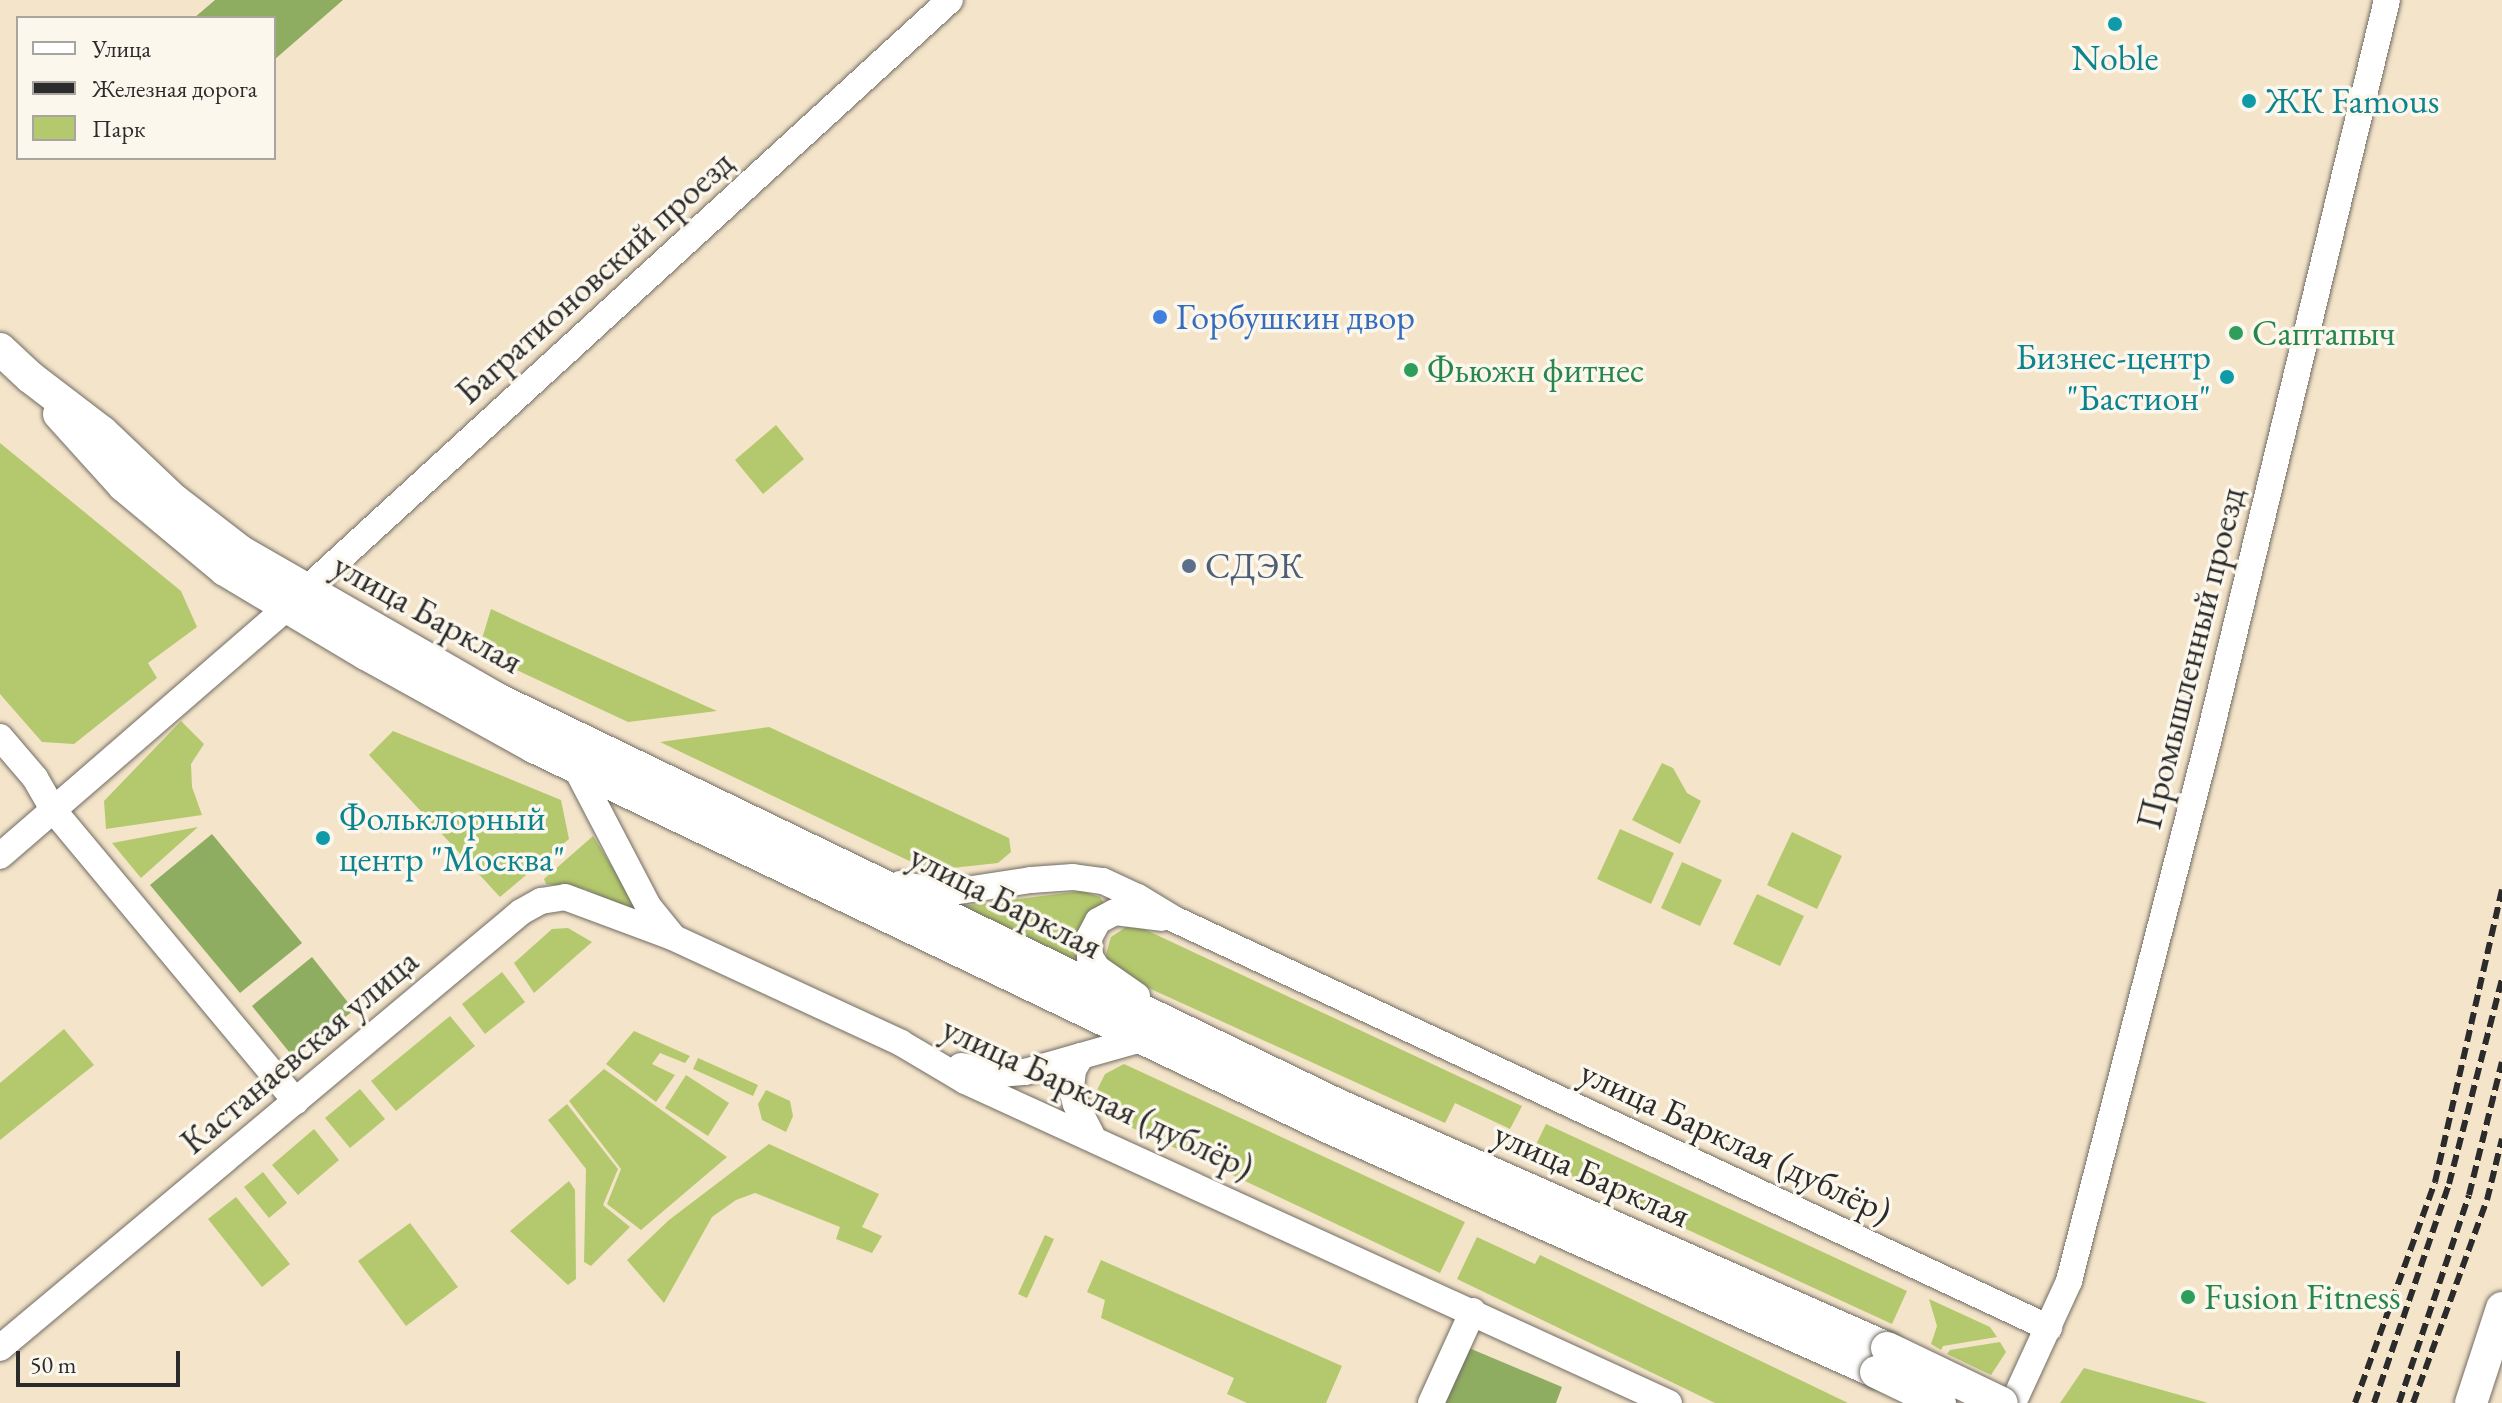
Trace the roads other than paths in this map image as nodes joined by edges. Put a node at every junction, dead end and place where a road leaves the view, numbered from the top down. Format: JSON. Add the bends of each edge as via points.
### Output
{"nodes":[{"id":1,"x":950,"y":0,"type":"edge"},
{"id":2,"x":2387,"y":0,"type":"edge"},
{"id":3,"x":0,"y":349,"type":"edge"},
{"id":4,"x":295,"y":599,"type":"junction"},
{"id":5,"x":0,"y":737,"type":"edge"},
{"id":6,"x":577,"y":770,"type":"junction"},
{"id":7,"x":54,"y":811,"type":"junction"},
{"id":8,"x":0,"y":856,"type":"edge"},
{"id":9,"x":855,"y":870,"type":"junction"},
{"id":10,"x":1174,"y":919,"type":"junction"},
{"id":11,"x":672,"y":937,"type":"junction"},
{"id":12,"x":1179,"y":1030,"type":"junction"},
{"id":13,"x":1141,"y":1039,"type":"junction"},
{"id":14,"x":901,"y":1043,"type":"junction"},
{"id":15,"x":1081,"y":1056,"type":"junction"},
{"id":16,"x":296,"y":1101,"type":"junction"},
{"id":17,"x":1092,"y":1136,"type":"junction"},
{"id":18,"x":2502,"y":1308,"type":"edge"},
{"id":19,"x":1473,"y":1311,"type":"junction"},
{"id":20,"x":2049,"y":1328,"type":"junction"},
{"id":21,"x":0,"y":1348,"type":"edge"},
{"id":22,"x":1882,"y":1360,"type":"junction"},
{"id":23,"x":1431,"y":1403,"type":"edge"},
{"id":24,"x":1669,"y":1403,"type":"edge"},
{"id":25,"x":1940,"y":1403,"type":"edge"},
{"id":26,"x":2002,"y":1403,"type":"edge"},
{"id":27,"x":2013,"y":1403,"type":"edge"},
{"id":28,"x":2471,"y":1403,"type":"edge"}],
"edges":[{"from":1,"to":4,"type":"street","name":"Багратионовский проезд"},
{"from":2,"to":20,"type":"street","name":"Промышленный проезд","via":[[2166,909],[2069,1281]]},
{"from":3,"to":4,"type":"main road","name":"улица Барклая","via":[[30,377],[86,448],[158,517],[225,570]]},
{"from":4,"to":6,"type":"main road","name":"улица Барклая"},
{"from":4,"to":7,"type":"street","name":"Багратионовский проезд"},
{"from":4,"to":9,"type":"main road","name":"улица Барклая"},
{"from":5,"to":7,"type":"street","via":[[35,778]]},
{"from":6,"to":11,"type":"street","name":"улица Барклая (дублёр)","via":[[648,906]]},
{"from":6,"to":13,"type":"main road","name":"улица Барклая"},
{"from":7,"to":8,"type":"street","name":"Багратионовский проезд"},
{"from":7,"to":16,"type":"street"},
{"from":9,"to":10,"type":"street","name":"улица Барклая (дублёр)","via":[[946,893],[1031,880],[1103,881]]},
{"from":9,"to":12,"type":"main road","name":"улица Барклая"},
{"from":10,"to":12,"type":"street","name":"улица Барклая (дублёр)","via":[[1109,914],[1094,926],[1088,951],[1097,968]]},
{"from":10,"to":20,"type":"street","name":"улица Барклая (дублёр)"},
{"from":11,"to":14,"type":"street","name":"улица Барклая (дублёр)"},
{"from":11,"to":16,"type":"street","name":"Кастанаевская улица","via":[[565,897],[541,901],[521,912]]},
{"from":12,"to":22,"type":"main road","name":"улица Барклая"},
{"from":13,"to":15,"type":"street"},
{"from":13,"to":22,"type":"main road","name":"улица Барклая","via":[[1376,1149]]},
{"from":14,"to":15,"type":"street","via":[[1000,1074]]},
{"from":14,"to":17,"type":"street","name":"улица Барклая (дублёр)","via":[[965,1081]]},
{"from":15,"to":17,"type":"street","via":[[1071,1087]]},
{"from":16,"to":21,"type":"street","name":"Кастанаевская улица"},
{"from":17,"to":19,"type":"street","name":"улица Барклая (дублёр)"},
{"from":18,"to":28,"type":"main road"},
{"from":19,"to":23,"type":"street"},
{"from":19,"to":24,"type":"street","name":"улица Барклая (дублёр)"},
{"from":20,"to":27,"type":"street","name":"Промышленный проезд"},
{"from":22,"to":25,"type":"main road","name":"улица Барклая","bridge":true},
{"from":22,"to":26,"type":"main road","name":"улица Барклая","bridge":true}]}
